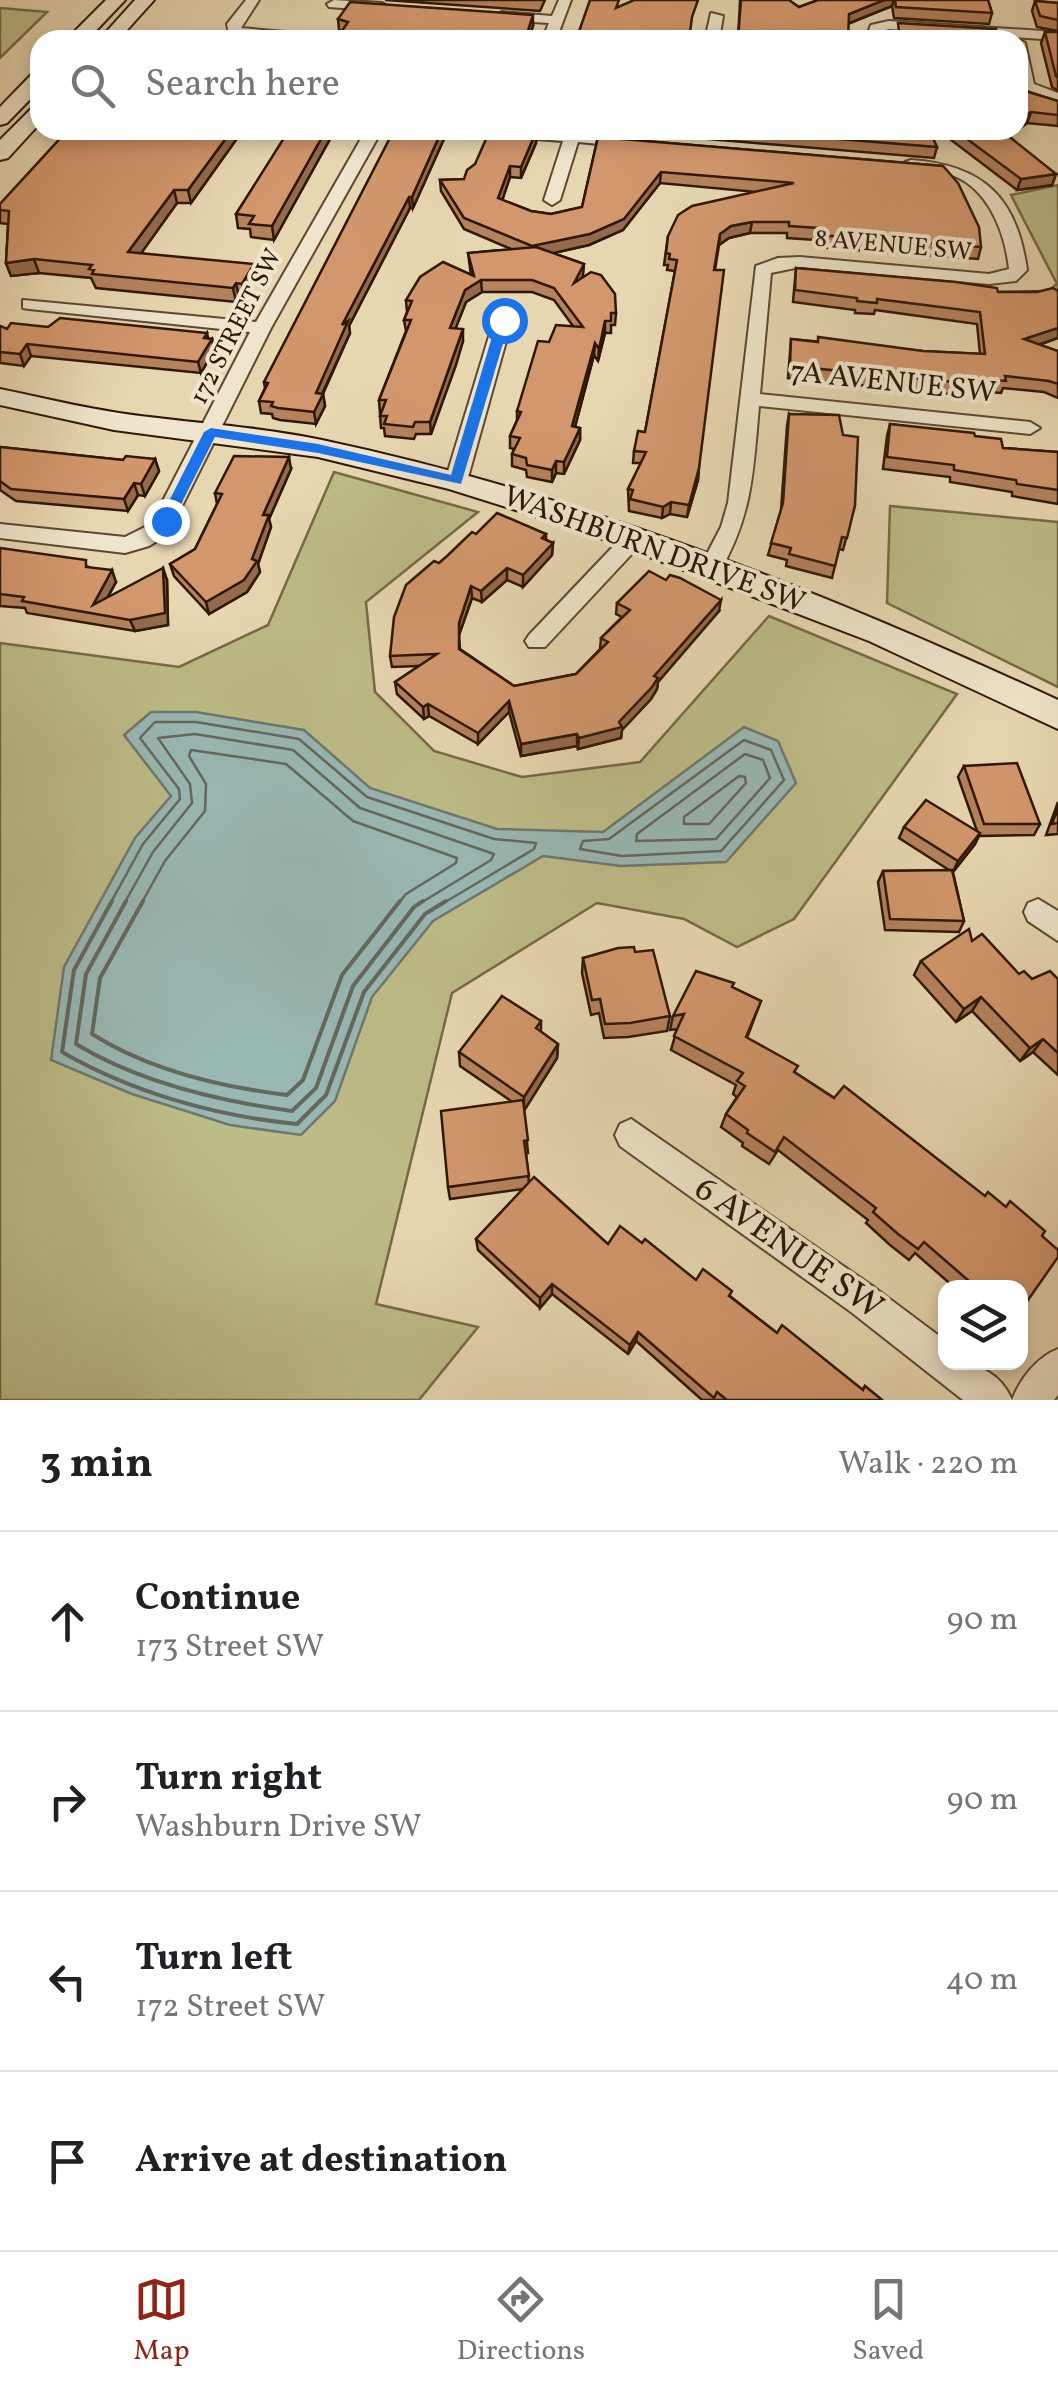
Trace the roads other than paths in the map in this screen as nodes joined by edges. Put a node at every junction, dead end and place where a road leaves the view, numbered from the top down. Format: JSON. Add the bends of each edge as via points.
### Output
{"nodes":[{"id":1,"x":116,"y":0,"type":"edge"},
{"id":2,"x":145,"y":0,"type":"edge"},
{"id":3,"x":253,"y":0,"type":"edge"},
{"id":4,"x":565,"y":0,"type":"edge"},
{"id":5,"x":390,"y":8,"type":"edge"},
{"id":6,"x":482,"y":14,"type":"edge"},
{"id":7,"x":716,"y":16,"type":"dead end"},
{"id":8,"x":557,"y":20,"type":"junction"},
{"id":9,"x":327,"y":21,"type":"edge"},
{"id":10,"x":86,"y":30,"type":"edge"},
{"id":11,"x":117,"y":30,"type":"edge"},
{"id":12,"x":234,"y":30,"type":"edge"},
{"id":13,"x":243,"y":30,"type":"edge"},
{"id":14,"x":554,"y":30,"type":"edge"},
{"id":15,"x":714,"y":30,"type":"edge"},
{"id":16,"x":874,"y":30,"type":"edge"},
{"id":17,"x":924,"y":30,"type":"edge"},
{"id":18,"x":1058,"y":36,"type":"edge"},
{"id":19,"x":1028,"y":38,"type":"edge"},
{"id":20,"x":1028,"y":85,"type":"edge"},
{"id":21,"x":30,"y":88,"type":"edge"},
{"id":22,"x":1058,"y":98,"type":"edge"},
{"id":23,"x":0,"y":119,"type":"edge"},
{"id":24,"x":30,"y":122,"type":"edge"},
{"id":25,"x":368,"y":140,"type":"edge"},
{"id":26,"x":571,"y":140,"type":"edge"},
{"id":27,"x":605,"y":140,"type":"edge"},
{"id":28,"x":650,"y":144,"type":"edge"},
{"id":29,"x":0,"y":154,"type":"edge"},
{"id":30,"x":884,"y":163,"type":"edge"},
{"id":31,"x":552,"y":200,"type":"dead end"},
{"id":32,"x":29,"y":304,"type":"dead end"},
{"id":33,"x":504,"y":320,"type":"dead end"},
{"id":34,"x":262,"y":328,"type":"junction"},
{"id":35,"x":0,"y":397,"type":"edge"},
{"id":36,"x":750,"y":398,"type":"junction"},
{"id":37,"x":0,"y":420,"type":"edge"},
{"id":38,"x":114,"y":420,"type":"junction"},
{"id":39,"x":1030,"y":428,"type":"dead end"},
{"id":40,"x":211,"y":432,"type":"junction"},
{"id":41,"x":456,"y":480,"type":"junction"},
{"id":42,"x":0,"y":531,"type":"edge"},
{"id":43,"x":633,"y":540,"type":"junction"},
{"id":44,"x":710,"y":568,"type":"junction"},
{"id":45,"x":537,"y":641,"type":"dead end"},
{"id":46,"x":1058,"y":714,"type":"edge"},
{"id":47,"x":631,"y":1135,"type":"dead end"},
{"id":48,"x":1058,"y":1367,"type":"edge"},
{"id":49,"x":994,"y":1400,"type":"edge"},
{"id":50,"x":1030,"y":1400,"type":"edge"}],
"edges":[{"from":1,"to":10,"type":"street"},
{"from":2,"to":11,"type":"street"},
{"from":3,"to":12,"type":"street"},
{"from":4,"to":8,"type":"street"},
{"from":5,"to":9,"type":"street"},
{"from":6,"to":8,"type":"street"},
{"from":7,"to":15,"type":"street"},
{"from":8,"to":14,"type":"street"},
{"from":9,"to":13,"type":"street"},
{"from":16,"to":17,"type":"street"},
{"from":18,"to":19,"type":"street"},
{"from":20,"to":22,"type":"street"},
{"from":21,"to":23,"type":"street"},
{"from":24,"to":29,"type":"street"},
{"from":25,"to":34,"type":"street","name":"172 STREET SW"},
{"from":26,"to":31,"type":"street"},
{"from":27,"to":28,"type":"street"},
{"from":30,"to":36,"type":"street","name":"8 AVENUE SW","via":[[949,169],[988,197],[1006,220],[1019,264],[1010,277],[988,279],[772,264],[760,275]]},
{"from":32,"to":34,"type":"street"},
{"from":33,"to":41,"type":"street"},
{"from":34,"to":40,"type":"street","name":"172 STREET SW"},
{"from":35,"to":38,"type":"street","name":"WASHBURN DRIVE SW"},
{"from":36,"to":39,"type":"street","name":"7A AVENUE SW"},
{"from":36,"to":44,"type":"street","via":[[736,517]]},
{"from":37,"to":38,"type":"street","name":"WASHBURN DRIVE SW"},
{"from":38,"to":40,"type":"street","name":"WASHBURN DRIVE SW"},
{"from":40,"to":41,"type":"street","name":"WASHBURN DRIVE SW"},
{"from":40,"to":42,"type":"street","name":"172 STREET SW","via":[[166,521],[141,541],[112,545]]},
{"from":41,"to":43,"type":"street","name":"WASHBURN DRIVE SW"},
{"from":43,"to":44,"type":"street","name":"WASHBURN DRIVE SW"},
{"from":43,"to":45,"type":"street"},
{"from":44,"to":46,"type":"street","name":"WASHBURN DRIVE SW","via":[[924,650]]},
{"from":47,"to":49,"type":"street","name":"6 AVENUE SW"},
{"from":48,"to":50,"type":"street"}]}
